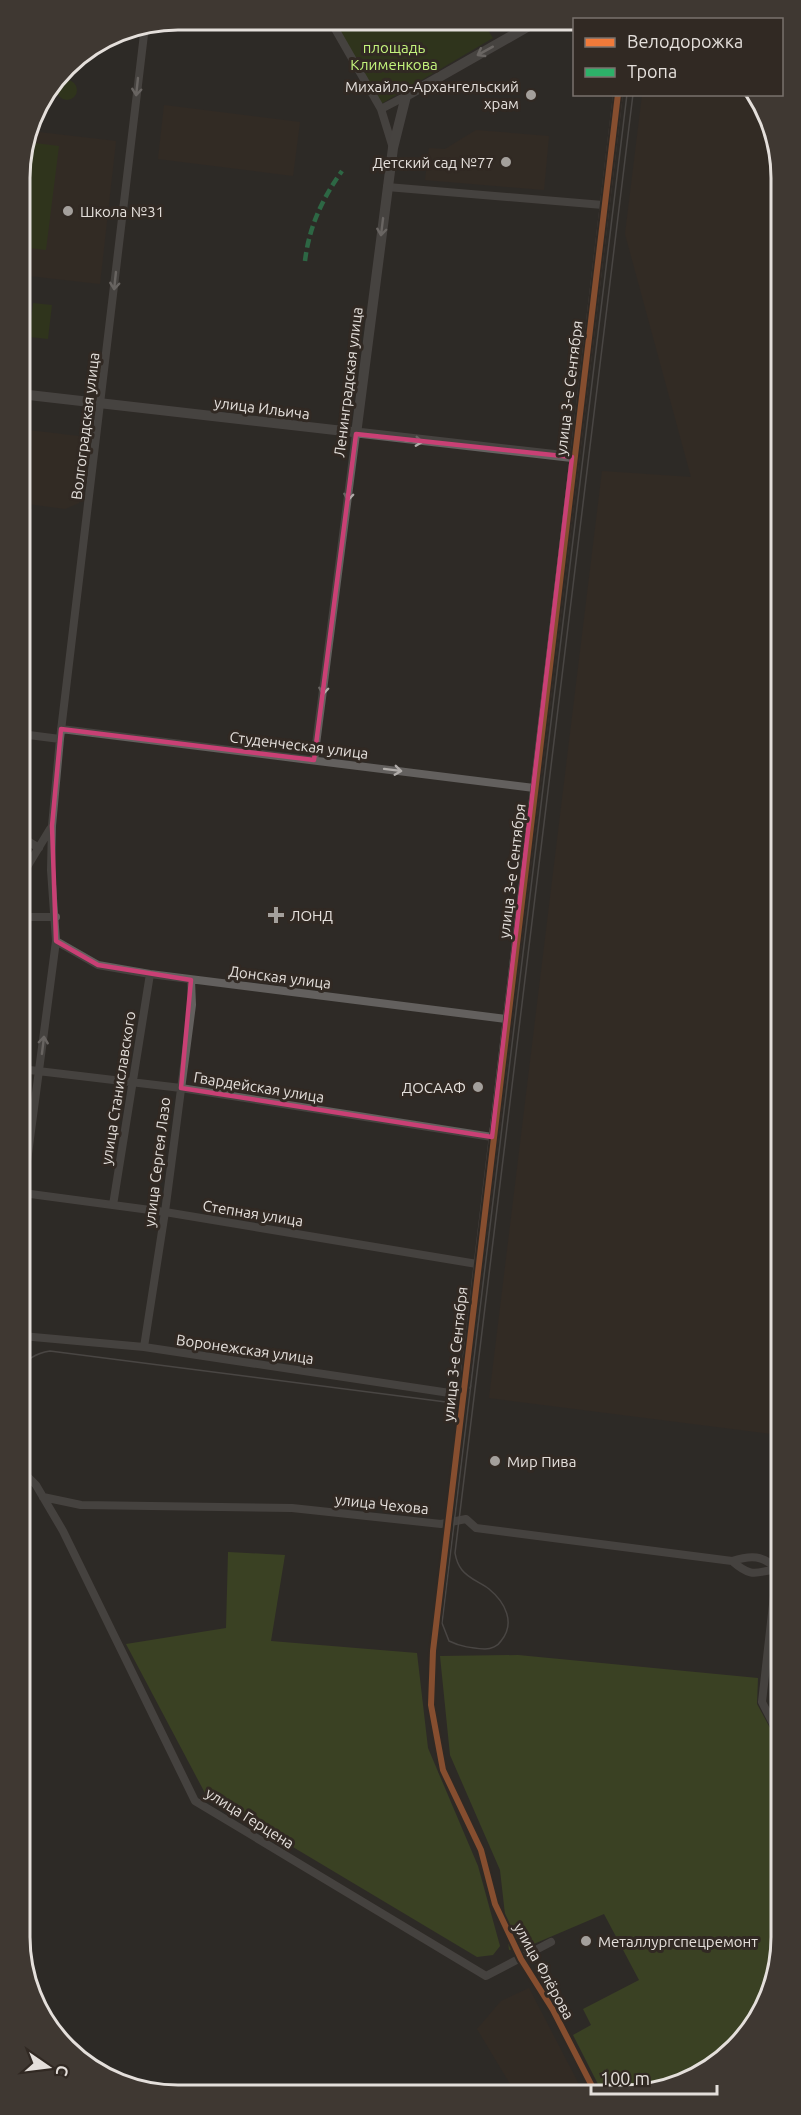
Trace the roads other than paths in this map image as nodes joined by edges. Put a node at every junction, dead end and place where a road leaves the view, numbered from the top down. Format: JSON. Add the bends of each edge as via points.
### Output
{"nodes":[{"id":1,"x":335,"y":30,"type":"edge"},
{"id":2,"x":522,"y":30,"type":"edge"},
{"id":3,"x":143,"y":35,"type":"edge"},
{"id":4,"x":406,"y":96,"type":"junction"},
{"id":5,"x":618,"y":96,"type":"edge"},
{"id":6,"x":381,"y":109,"type":"junction"},
{"id":7,"x":393,"y":148,"type":"junction"},
{"id":8,"x":387,"y":187,"type":"junction"},
{"id":9,"x":603,"y":205,"type":"junction"},
{"id":10,"x":30,"y":395,"type":"edge"},
{"id":11,"x":101,"y":404,"type":"junction"},
{"id":12,"x":356,"y":434,"type":"junction"},
{"id":13,"x":572,"y":457,"type":"junction"},
{"id":14,"x":61,"y":729,"type":"junction"},
{"id":15,"x":30,"y":735,"type":"edge"},
{"id":16,"x":60,"y":739,"type":"junction"},
{"id":17,"x":314,"y":760,"type":"junction"},
{"id":18,"x":534,"y":788,"type":"junction"},
{"id":19,"x":52,"y":826,"type":"junction"},
{"id":20,"x":30,"y":842,"type":"edge"},
{"id":21,"x":39,"y":848,"type":"junction"},
{"id":22,"x":30,"y":862,"type":"edge"},
{"id":23,"x":30,"y":917,"type":"edge"},
{"id":24,"x":56,"y":917,"type":"junction"},
{"id":25,"x":56,"y":941,"type":"junction"},
{"id":26,"x":150,"y":974,"type":"junction"},
{"id":27,"x":191,"y":980,"type":"junction"},
{"id":28,"x":506,"y":1020,"type":"junction"},
{"id":29,"x":30,"y":1070,"type":"edge"},
{"id":30,"x":40,"y":1072,"type":"junction"},
{"id":31,"x":133,"y":1082,"type":"junction"},
{"id":32,"x":181,"y":1088,"type":"junction"},
{"id":33,"x":492,"y":1137,"type":"junction"},
{"id":34,"x":30,"y":1143,"type":"edge"},
{"id":35,"x":30,"y":1194,"type":"edge"},
{"id":36,"x":113,"y":1205,"type":"junction"},
{"id":37,"x":165,"y":1212,"type":"junction"},
{"id":38,"x":477,"y":1264,"type":"junction"},
{"id":39,"x":30,"y":1337,"type":"edge"},
{"id":40,"x":144,"y":1347,"type":"junction"},
{"id":41,"x":463,"y":1395,"type":"junction"},
{"id":42,"x":30,"y":1481,"type":"edge"},
{"id":43,"x":43,"y":1497,"type":"junction"},
{"id":44,"x":449,"y":1521,"type":"junction"},
{"id":45,"x":732,"y":1561,"type":"junction"},
{"id":46,"x":771,"y":1563,"type":"edge"},
{"id":47,"x":771,"y":1572,"type":"edge"},
{"id":48,"x":771,"y":1632,"type":"edge"},
{"id":49,"x":433,"y":1650,"type":"joint"},
{"id":50,"x":771,"y":1720,"type":"edge"},
{"id":51,"x":551,"y":1941,"type":"dead end"},
{"id":52,"x":521,"y":1959,"type":"junction"},
{"id":53,"x":591,"y":2085,"type":"edge"}],
"edges":[{"from":1,"to":6,"type":"street","name":"Ленинградская улица"},
{"from":2,"to":4,"type":"street","one_way":true},
{"from":3,"to":11,"type":"street","name":"Волгоградская улица","one_way":true},
{"from":4,"to":6,"type":"street"},
{"from":4,"to":7,"type":"street"},
{"from":5,"to":9,"type":"street","name":"улица 3-е Сентября"},
{"from":6,"to":7,"type":"street","name":"Ленинградская улица"},
{"from":7,"to":8,"type":"street","name":"Ленинградская улица"},
{"from":8,"to":9,"type":"street"},
{"from":8,"to":12,"type":"street","name":"Ленинградская улица","one_way":true},
{"from":9,"to":13,"type":"street","name":"улица 3-е Сентября"},
{"from":10,"to":11,"type":"street","name":"улица Ильича"},
{"from":11,"to":12,"type":"street","name":"улица Ильича"},
{"from":11,"to":14,"type":"street","name":"Волгоградская улица"},
{"from":12,"to":13,"type":"street","name":"улица Ильича","one_way":true},
{"from":12,"to":17,"type":"street","name":"Ленинградская улица","one_way":true},
{"from":13,"to":18,"type":"street","name":"улица 3-е Сентября"},
{"from":14,"to":16,"type":"street","name":"Волгоградская улица"},
{"from":14,"to":17,"type":"street","name":"Студенческая улица"},
{"from":15,"to":16,"type":"street"},
{"from":16,"to":19,"type":"street","name":"Волгоградская улица"},
{"from":17,"to":18,"type":"street","name":"Студенческая улица","one_way":true},
{"from":18,"to":28,"type":"street","name":"улица 3-е Сентября"},
{"from":19,"to":21,"type":"street","name":"Волгоградская улица"},
{"from":19,"to":24,"type":"street","name":"Волгоградская улица"},
{"from":20,"to":21,"type":"street"},
{"from":21,"to":22,"type":"street","name":"Волгоградская улица"},
{"from":23,"to":24,"type":"street"},
{"from":24,"to":25,"type":"street","name":"Волгоградская улица"},
{"from":25,"to":26,"type":"street","name":"Донская улица","via":[[98,965]]},
{"from":30,"to":25,"type":"street","name":"Волгоградская улица","one_way":true},
{"from":26,"to":27,"type":"street","name":"Донская улица"},
{"from":26,"to":31,"type":"street","name":"улица Станиславского"},
{"from":27,"to":28,"type":"street","name":"Донская улица"},
{"from":27,"to":32,"type":"street","name":"улица Сергея Лазо","via":[[192,1005]]},
{"from":28,"to":33,"type":"street","name":"улица 3-е Сентября"},
{"from":29,"to":30,"type":"street","name":"Гвардейская улица"},
{"from":30,"to":31,"type":"street","name":"Гвардейская улица"},
{"from":30,"to":34,"type":"street","name":"Волгоградская улица"},
{"from":31,"to":32,"type":"street","name":"Гвардейская улица"},
{"from":31,"to":36,"type":"street","name":"улица Станиславского"},
{"from":32,"to":33,"type":"street","name":"Гвардейская улица"},
{"from":32,"to":37,"type":"street","name":"улица Сергея Лазо"},
{"from":33,"to":38,"type":"street","name":"улица 3-е Сентября"},
{"from":35,"to":36,"type":"street","name":"Степная улица"},
{"from":36,"to":37,"type":"street","name":"Степная улица"},
{"from":37,"to":38,"type":"street","name":"Степная улица"},
{"from":37,"to":40,"type":"street","name":"улица Сергея Лазо"},
{"from":38,"to":41,"type":"street","name":"улица 3-е Сентября"},
{"from":39,"to":40,"type":"street","name":"Воронежская улица"},
{"from":40,"to":41,"type":"street","name":"Воронежская улица"},
{"from":41,"to":44,"type":"street","name":"улица 3-е Сентября"},
{"from":42,"to":43,"type":"street","name":"улица Герцена"},
{"from":43,"to":44,"type":"street","name":"улица Чехова","via":[[81,1505],[292,1508],[391,1520],[441,1524]]},
{"from":43,"to":52,"type":"street","name":"улица Герцена","via":[[195,1801],[486,1976]]},
{"from":44,"to":45,"type":"street","name":"улица Чехова","via":[[466,1519],[476,1528]]},
{"from":44,"to":49,"type":"street","name":"улица 3-е Сентября"},
{"from":45,"to":46,"type":"street","via":[[747,1556]]},
{"from":45,"to":47,"type":"street","name":"улица Чехова","via":[[744,1571]]},
{"from":48,"to":50,"type":"street","via":[[762,1702]]},
{"from":49,"to":52,"type":"street","name":"улица Флёрова","via":[[431,1705],[443,1770],[481,1850],[495,1904]]},
{"from":51,"to":52,"type":"street","name":"улица Герцена"},
{"from":52,"to":53,"type":"street","name":"улица Флёрова","via":[[553,2010]]}]}
